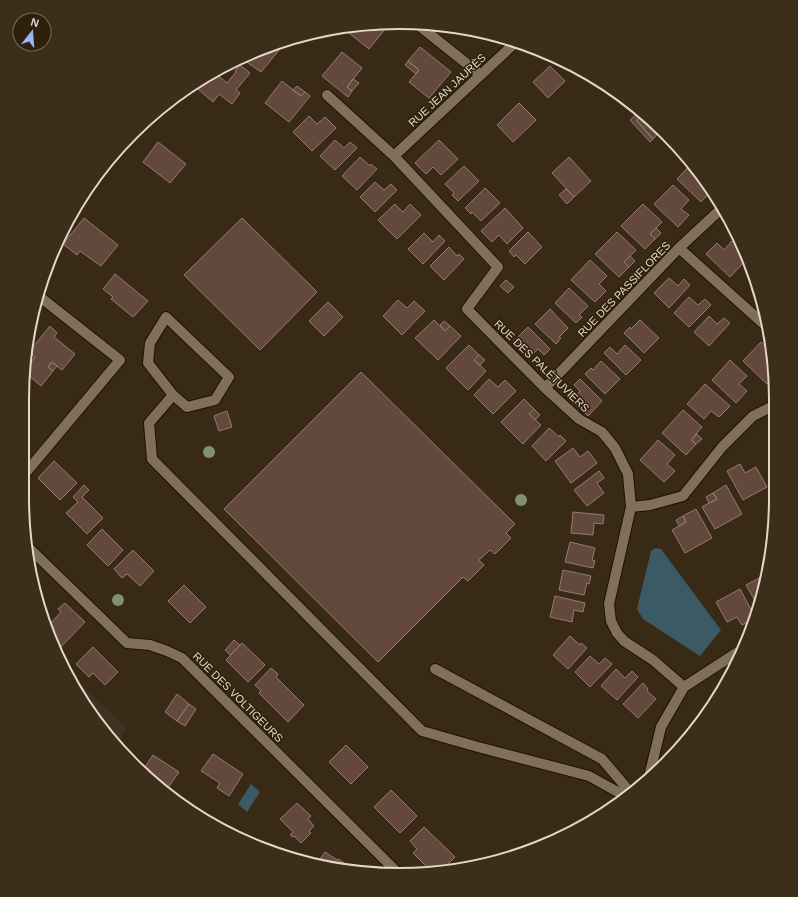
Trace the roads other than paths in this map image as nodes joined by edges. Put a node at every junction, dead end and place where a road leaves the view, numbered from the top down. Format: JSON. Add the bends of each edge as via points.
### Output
{"nodes":[{"id":1,"x":425,"y":30,"type":"edge"},
{"id":2,"x":511,"y":47,"type":"edge"},
{"id":3,"x":481,"y":75,"type":"junction"},
{"id":4,"x":327,"y":95,"type":"dead end"},
{"id":5,"x":394,"y":156,"type":"junction"},
{"id":6,"x":718,"y":212,"type":"edge"},
{"id":7,"x":679,"y":248,"type":"junction"},
{"id":8,"x":43,"y":299,"type":"edge"},
{"id":9,"x":761,"y":321,"type":"edge"},
{"id":10,"x":545,"y":388,"type":"junction"},
{"id":11,"x":172,"y":395,"type":"junction"},
{"id":12,"x":769,"y":408,"type":"edge"},
{"id":13,"x":29,"y":469,"type":"edge"},
{"id":14,"x":631,"y":506,"type":"junction"},
{"id":15,"x":33,"y":552,"type":"edge"},
{"id":16,"x":735,"y":654,"type":"edge"},
{"id":17,"x":435,"y":668,"type":"dead end"},
{"id":18,"x":684,"y":686,"type":"junction"},
{"id":19,"x":651,"y":769,"type":"edge"},
{"id":20,"x":628,"y":789,"type":"edge"},
{"id":21,"x":621,"y":794,"type":"edge"},
{"id":22,"x":393,"y":868,"type":"edge"}],
"edges":[{"from":1,"to":3,"type":"street"},
{"from":2,"to":3,"type":"street","name":"RUE JEAN JAURÈS"},
{"from":3,"to":5,"type":"street","name":"RUE JEAN JAURÈS"},
{"from":4,"to":5,"type":"street","name":"RUE DES PALÉTUVIERS"},
{"from":5,"to":10,"type":"street","name":"RUE DES PALÉTUVIERS","via":[[498,267],[467,309]]},
{"from":6,"to":7,"type":"street","name":"RUE DES PASSIFLORES"},
{"from":7,"to":9,"type":"street"},
{"from":7,"to":10,"type":"street","name":"RUE DES PASSIFLORES"},
{"from":8,"to":13,"type":"street","via":[[120,360]]},
{"from":10,"to":14,"type":"street","name":"RUE DES PALÉTUVIERS","via":[[579,419],[602,432],[615,448],[628,474]]},
{"from":11,"to":11,"type":"street","via":[[187,407],[215,400],[229,377],[166,316],[150,343],[148,363]]},
{"from":11,"to":21,"type":"street","via":[[149,423],[152,459],[422,731],[589,776]]},
{"from":12,"to":14,"type":"street","via":[[753,416],[722,447],[683,496],[650,505]]},
{"from":14,"to":18,"type":"street","name":"RUE DES PALÉTUVIERS","via":[[609,604],[611,621],[616,633],[624,641],[653,660]]},
{"from":15,"to":22,"type":"street","name":"RUE DES VOLTIGEURS","via":[[127,643],[150,645],[182,658]]},
{"from":16,"to":18,"type":"street"},
{"from":17,"to":20,"type":"street","via":[[602,759]]},
{"from":18,"to":19,"type":"street","via":[[661,727]]}]}
